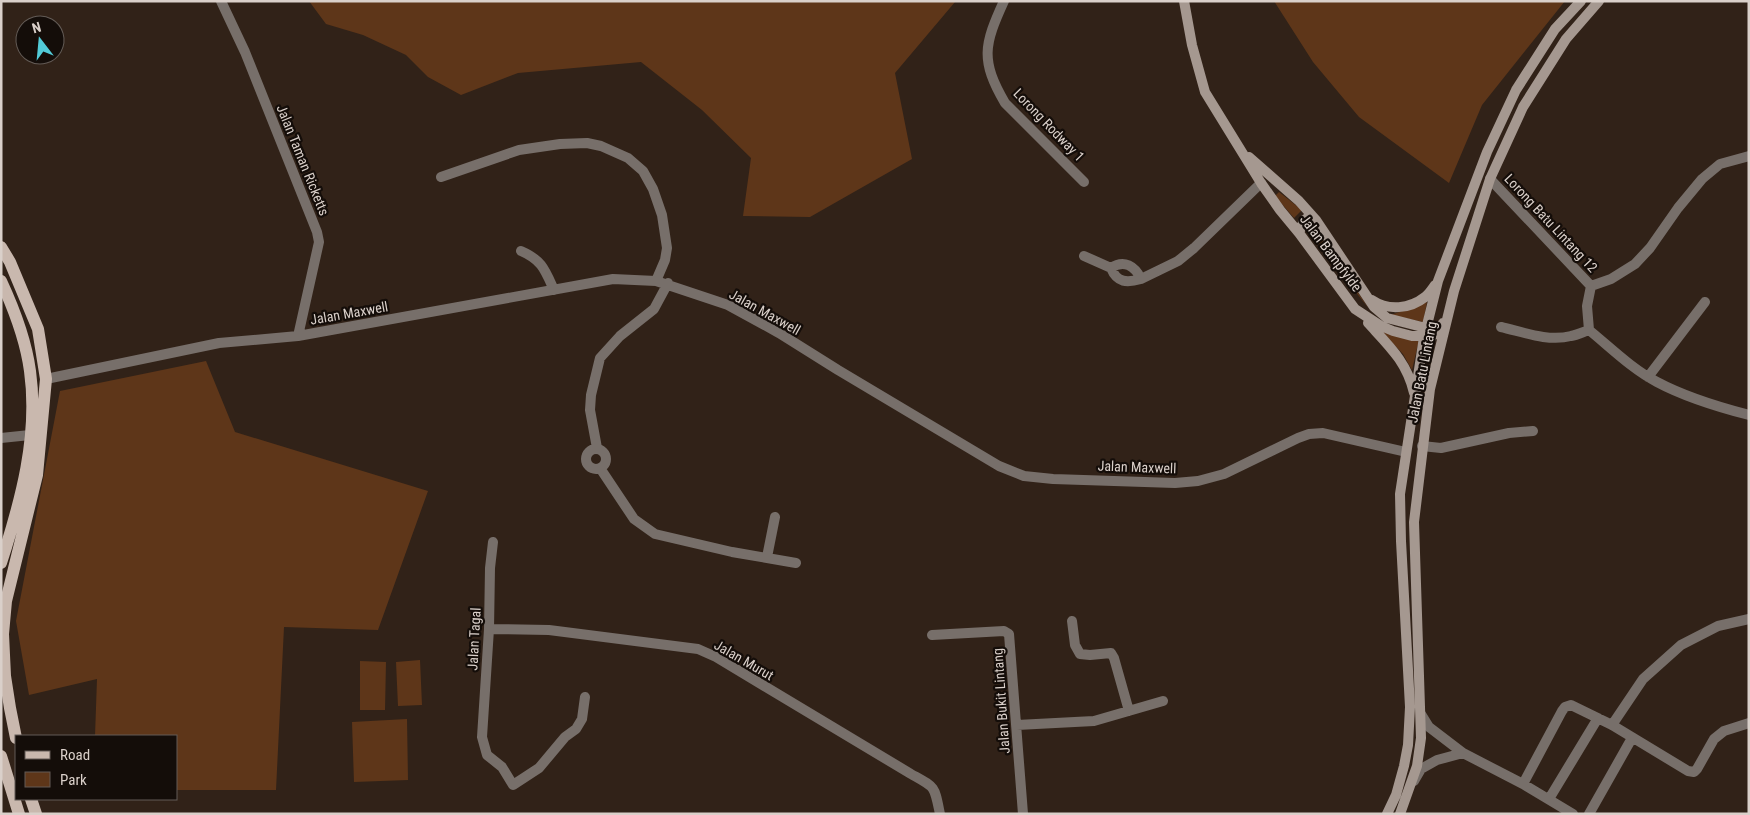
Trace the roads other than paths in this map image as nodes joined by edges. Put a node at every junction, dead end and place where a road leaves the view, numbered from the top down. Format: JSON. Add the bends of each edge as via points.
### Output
{"nodes":[{"id":1,"x":221,"y":1,"type":"edge"},
{"id":2,"x":1004,"y":1,"type":"edge"},
{"id":3,"x":1184,"y":1,"type":"edge"},
{"id":4,"x":1581,"y":1,"type":"edge"},
{"id":5,"x":1600,"y":1,"type":"edge"},
{"id":6,"x":1243,"y":151,"type":"junction"},
{"id":7,"x":1749,"y":156,"type":"edge"},
{"id":8,"x":441,"y":177,"type":"dead end"},
{"id":9,"x":1490,"y":179,"type":"junction"},
{"id":10,"x":1084,"y":182,"type":"dead end"},
{"id":11,"x":1261,"y":183,"type":"junction"},
{"id":12,"x":1316,"y":220,"type":"junction"},
{"id":13,"x":1299,"y":233,"type":"junction"},
{"id":14,"x":1,"y":247,"type":"edge"},
{"id":15,"x":521,"y":251,"type":"dead end"},
{"id":16,"x":1084,"y":256,"type":"dead end"},
{"id":17,"x":1111,"y":268,"type":"junction"},
{"id":18,"x":1141,"y":279,"type":"junction"},
{"id":19,"x":1,"y":280,"type":"edge"},
{"id":20,"x":656,"y":280,"type":"junction"},
{"id":21,"x":1438,"y":281,"type":"junction"},
{"id":22,"x":668,"y":283,"type":"junction"},
{"id":23,"x":1591,"y":286,"type":"junction"},
{"id":24,"x":554,"y":290,"type":"junction"},
{"id":25,"x":1454,"y":291,"type":"junction"},
{"id":26,"x":1367,"y":297,"type":"junction"},
{"id":27,"x":1705,"y":302,"type":"dead end"},
{"id":28,"x":1355,"y":309,"type":"junction"},
{"id":29,"x":1501,"y":327,"type":"dead end"},
{"id":30,"x":1590,"y":330,"type":"junction"},
{"id":31,"x":1428,"y":334,"type":"junction"},
{"id":32,"x":298,"y":336,"type":"junction"},
{"id":33,"x":1648,"y":377,"type":"junction"},
{"id":34,"x":46,"y":379,"type":"junction"},
{"id":35,"x":1430,"y":389,"type":"junction"},
{"id":36,"x":1415,"y":399,"type":"junction"},
{"id":37,"x":1749,"y":415,"type":"edge"},
{"id":38,"x":1533,"y":431,"type":"dead end"},
{"id":39,"x":30,"y":435,"type":"junction"},
{"id":40,"x":1,"y":438,"type":"edge"},
{"id":41,"x":1422,"y":446,"type":"junction"},
{"id":42,"x":597,"y":448,"type":"junction"},
{"id":43,"x":1406,"y":452,"type":"junction"},
{"id":44,"x":600,"y":468,"type":"junction"},
{"id":45,"x":775,"y":516,"type":"dead end"},
{"id":46,"x":492,"y":542,"type":"dead end"},
{"id":47,"x":766,"y":557,"type":"junction"},
{"id":48,"x":1,"y":562,"type":"edge"},
{"id":49,"x":796,"y":562,"type":"dead end"},
{"id":50,"x":1749,"y":619,"type":"edge"},
{"id":51,"x":1072,"y":621,"type":"dead end"},
{"id":52,"x":489,"y":629,"type":"junction"},
{"id":53,"x":932,"y":636,"type":"dead end"},
{"id":54,"x":585,"y":697,"type":"dead end"},
{"id":55,"x":1163,"y":702,"type":"dead end"},
{"id":56,"x":1129,"y":711,"type":"junction"},
{"id":57,"x":1421,"y":714,"type":"junction"},
{"id":58,"x":1598,"y":718,"type":"junction"},
{"id":59,"x":1749,"y":723,"type":"edge"},
{"id":60,"x":1017,"y":725,"type":"junction"},
{"id":61,"x":1612,"y":725,"type":"junction"},
{"id":62,"x":15,"y":735,"type":"edge"},
{"id":63,"x":1632,"y":738,"type":"junction"},
{"id":64,"x":1464,"y":753,"type":"junction"},
{"id":65,"x":1,"y":756,"type":"edge"},
{"id":66,"x":1523,"y":784,"type":"junction"},
{"id":67,"x":1412,"y":785,"type":"junction"},
{"id":68,"x":1549,"y":799,"type":"junction"},
{"id":69,"x":31,"y":800,"type":"edge"},
{"id":70,"x":19,"y":814,"type":"edge"},
{"id":71,"x":36,"y":814,"type":"edge"},
{"id":72,"x":940,"y":814,"type":"edge"},
{"id":73,"x":1023,"y":814,"type":"edge"},
{"id":74,"x":1387,"y":814,"type":"edge"},
{"id":75,"x":1400,"y":814,"type":"edge"},
{"id":76,"x":1573,"y":814,"type":"edge"},
{"id":77,"x":1589,"y":814,"type":"edge"}],
"edges":[{"from":1,"to":32,"type":"street","name":"Jalan Taman Ricketts","via":[[245,52],[317,232],[319,242]]},
{"from":2,"to":10,"type":"street","name":"Lorong Rodway 1","via":[[986,54],[998,90],[1005,103]]},
{"from":3,"to":6,"type":"main road","name":"Jalan Bampfylde","via":[[1205,92]]},
{"from":4,"to":21,"type":"main road","name":"Jalan Batu Lintang","via":[[1555,29],[1516,90],[1487,152]]},
{"from":5,"to":9,"type":"main road","name":"Jalan Batu Lintang","via":[[1566,39],[1528,99]]},
{"from":6,"to":11,"type":"main road","name":"Jalan Bampfylde"},
{"from":6,"to":12,"type":"main road","name":"Jalan Bampfylde"},
{"from":7,"to":23,"type":"street","name":"Lorong Batu Lintang 12","via":[[1720,164],[1702,178],[1636,264]]},
{"from":8,"to":20,"type":"street","via":[[520,150],[560,144],[587,143],[628,158],[643,171],[662,215],[667,248]]},
{"from":9,"to":23,"type":"street","name":"Lorong Batu Lintang 12"},
{"from":9,"to":25,"type":"main road","name":"Jalan Batu Lintang"},
{"from":11,"to":13,"type":"main road","name":"Jalan Bampfylde"},
{"from":11,"to":18,"type":"street","via":[[1178,261]]},
{"from":12,"to":13,"type":"main road","via":[[1309,217],[1304,220]]},
{"from":12,"to":26,"type":"main road","name":"Jalan Bampfylde"},
{"from":13,"to":28,"type":"main road","name":"Jalan Bampfylde"},
{"from":14,"to":34,"type":"main road","via":[[38,329]]},
{"from":15,"to":24,"type":"street","via":[[539,262]]},
{"from":16,"to":17,"type":"street"},
{"from":17,"to":18,"type":"street","via":[[1118,279]]},
{"from":17,"to":18,"type":"street","via":[[1130,264]]},
{"from":19,"to":39,"type":"main road","via":[[30,371]]},
{"from":20,"to":22,"type":"street","name":"Jalan Maxwell"},
{"from":20,"to":24,"type":"street","name":"Jalan Maxwell","via":[[613,279]]},
{"from":21,"to":26,"type":"main road","via":[[1426,297],[1401,308],[1386,307]]},
{"from":21,"to":31,"type":"main road","name":"Jalan Batu Lintang"},
{"from":22,"to":42,"type":"street","via":[[654,309],[620,336],[600,358],[590,410]]},
{"from":22,"to":43,"type":"street","name":"Jalan Maxwell","via":[[728,305],[999,466],[1024,476],[1176,483],[1198,481],[1224,474],[1298,438],[1324,433]]},
{"from":23,"to":30,"type":"street","name":"Lorong Batu Lintang 12","via":[[1587,306]]},
{"from":24,"to":32,"type":"street","name":"Jalan Maxwell"},
{"from":25,"to":31,"type":"main road","via":[[1441,327]]},
{"from":25,"to":35,"type":"main road","name":"Jalan Batu Lintang"},
{"from":26,"to":31,"type":"main road","name":"Jalan Bampfylde","via":[[1388,318]]},
{"from":27,"to":33,"type":"street"},
{"from":28,"to":31,"type":"main road","name":"Jalan Bampfylde","via":[[1381,326],[1412,336]]},
{"from":28,"to":36,"type":"main road","via":[[1402,362]]},
{"from":29,"to":30,"type":"street","via":[[1555,338]]},
{"from":30,"to":33,"type":"street"},
{"from":31,"to":35,"type":"main road","via":[[1435,347]]},
{"from":31,"to":36,"type":"main road","name":"Jalan Batu Lintang"},
{"from":32,"to":34,"type":"street","name":"Jalan Maxwell","via":[[219,343]]},
{"from":33,"to":37,"type":"street","via":[[1702,401]]},
{"from":34,"to":62,"type":"main road","via":[[38,475],[6,601],[3,634],[5,676]]},
{"from":35,"to":41,"type":"main road","name":"Jalan Batu Lintang"},
{"from":36,"to":43,"type":"main road","name":"Jalan Batu Lintang"},
{"from":38,"to":41,"type":"street","via":[[1441,448]]},
{"from":39,"to":40,"type":"street"},
{"from":39,"to":48,"type":"main road","via":[[26,475]]},
{"from":41,"to":57,"type":"main road","name":"Jalan Batu Lintang","via":[[1414,522]]},
{"from":42,"to":44,"type":"street","via":[[606,455],[606,463]]},
{"from":42,"to":44,"type":"street","via":[[589,451],[586,458],[589,466]]},
{"from":43,"to":74,"type":"main road","name":"Jalan Batu Lintang","via":[[1400,494],[1410,707],[1404,766]]},
{"from":44,"to":47,"type":"street","via":[[634,519],[655,534]]},
{"from":45,"to":47,"type":"street"},
{"from":46,"to":52,"type":"street","name":"Jalan Tagal"},
{"from":47,"to":49,"type":"street"},
{"from":50,"to":61,"type":"street","via":[[1718,626],[1681,645],[1643,679]]},
{"from":51,"to":56,"type":"street","via":[[1075,645],[1080,654],[1111,653]]},
{"from":52,"to":54,"type":"street","name":"Jalan Tagal","via":[[482,737],[487,755],[502,767],[513,785],[539,768],[576,729],[582,720]]},
{"from":52,"to":72,"type":"street","name":"Jalan Murut","via":[[549,630],[698,649],[931,785]]},
{"from":53,"to":60,"type":"street","name":"Jalan Bukit Lintang","via":[[1004,631],[1009,634]]},
{"from":55,"to":56,"type":"street"},
{"from":56,"to":60,"type":"street","via":[[1094,721]]},
{"from":57,"to":64,"type":"street","via":[[1429,727]]},
{"from":57,"to":67,"type":"main road","name":"Jalan Batu Lintang","via":[[1421,738]]},
{"from":58,"to":61,"type":"street"},
{"from":58,"to":66,"type":"street","via":[[1571,705],[1565,707]]},
{"from":58,"to":68,"type":"street"},
{"from":59,"to":63,"type":"street","via":[[1714,739],[1694,772]]},
{"from":60,"to":73,"type":"street","name":"Jalan Bukit Lintang"},
{"from":61,"to":63,"type":"street"},
{"from":63,"to":77,"type":"street"},
{"from":64,"to":66,"type":"street"},
{"from":64,"to":67,"type":"street","via":[[1437,760],[1421,769]]},
{"from":65,"to":70,"type":"main road"},
{"from":66,"to":68,"type":"street"},
{"from":67,"to":75,"type":"main road","name":"Jalan Batu Lintang"},
{"from":68,"to":76,"type":"street"},
{"from":69,"to":71,"type":"main road"}]}
